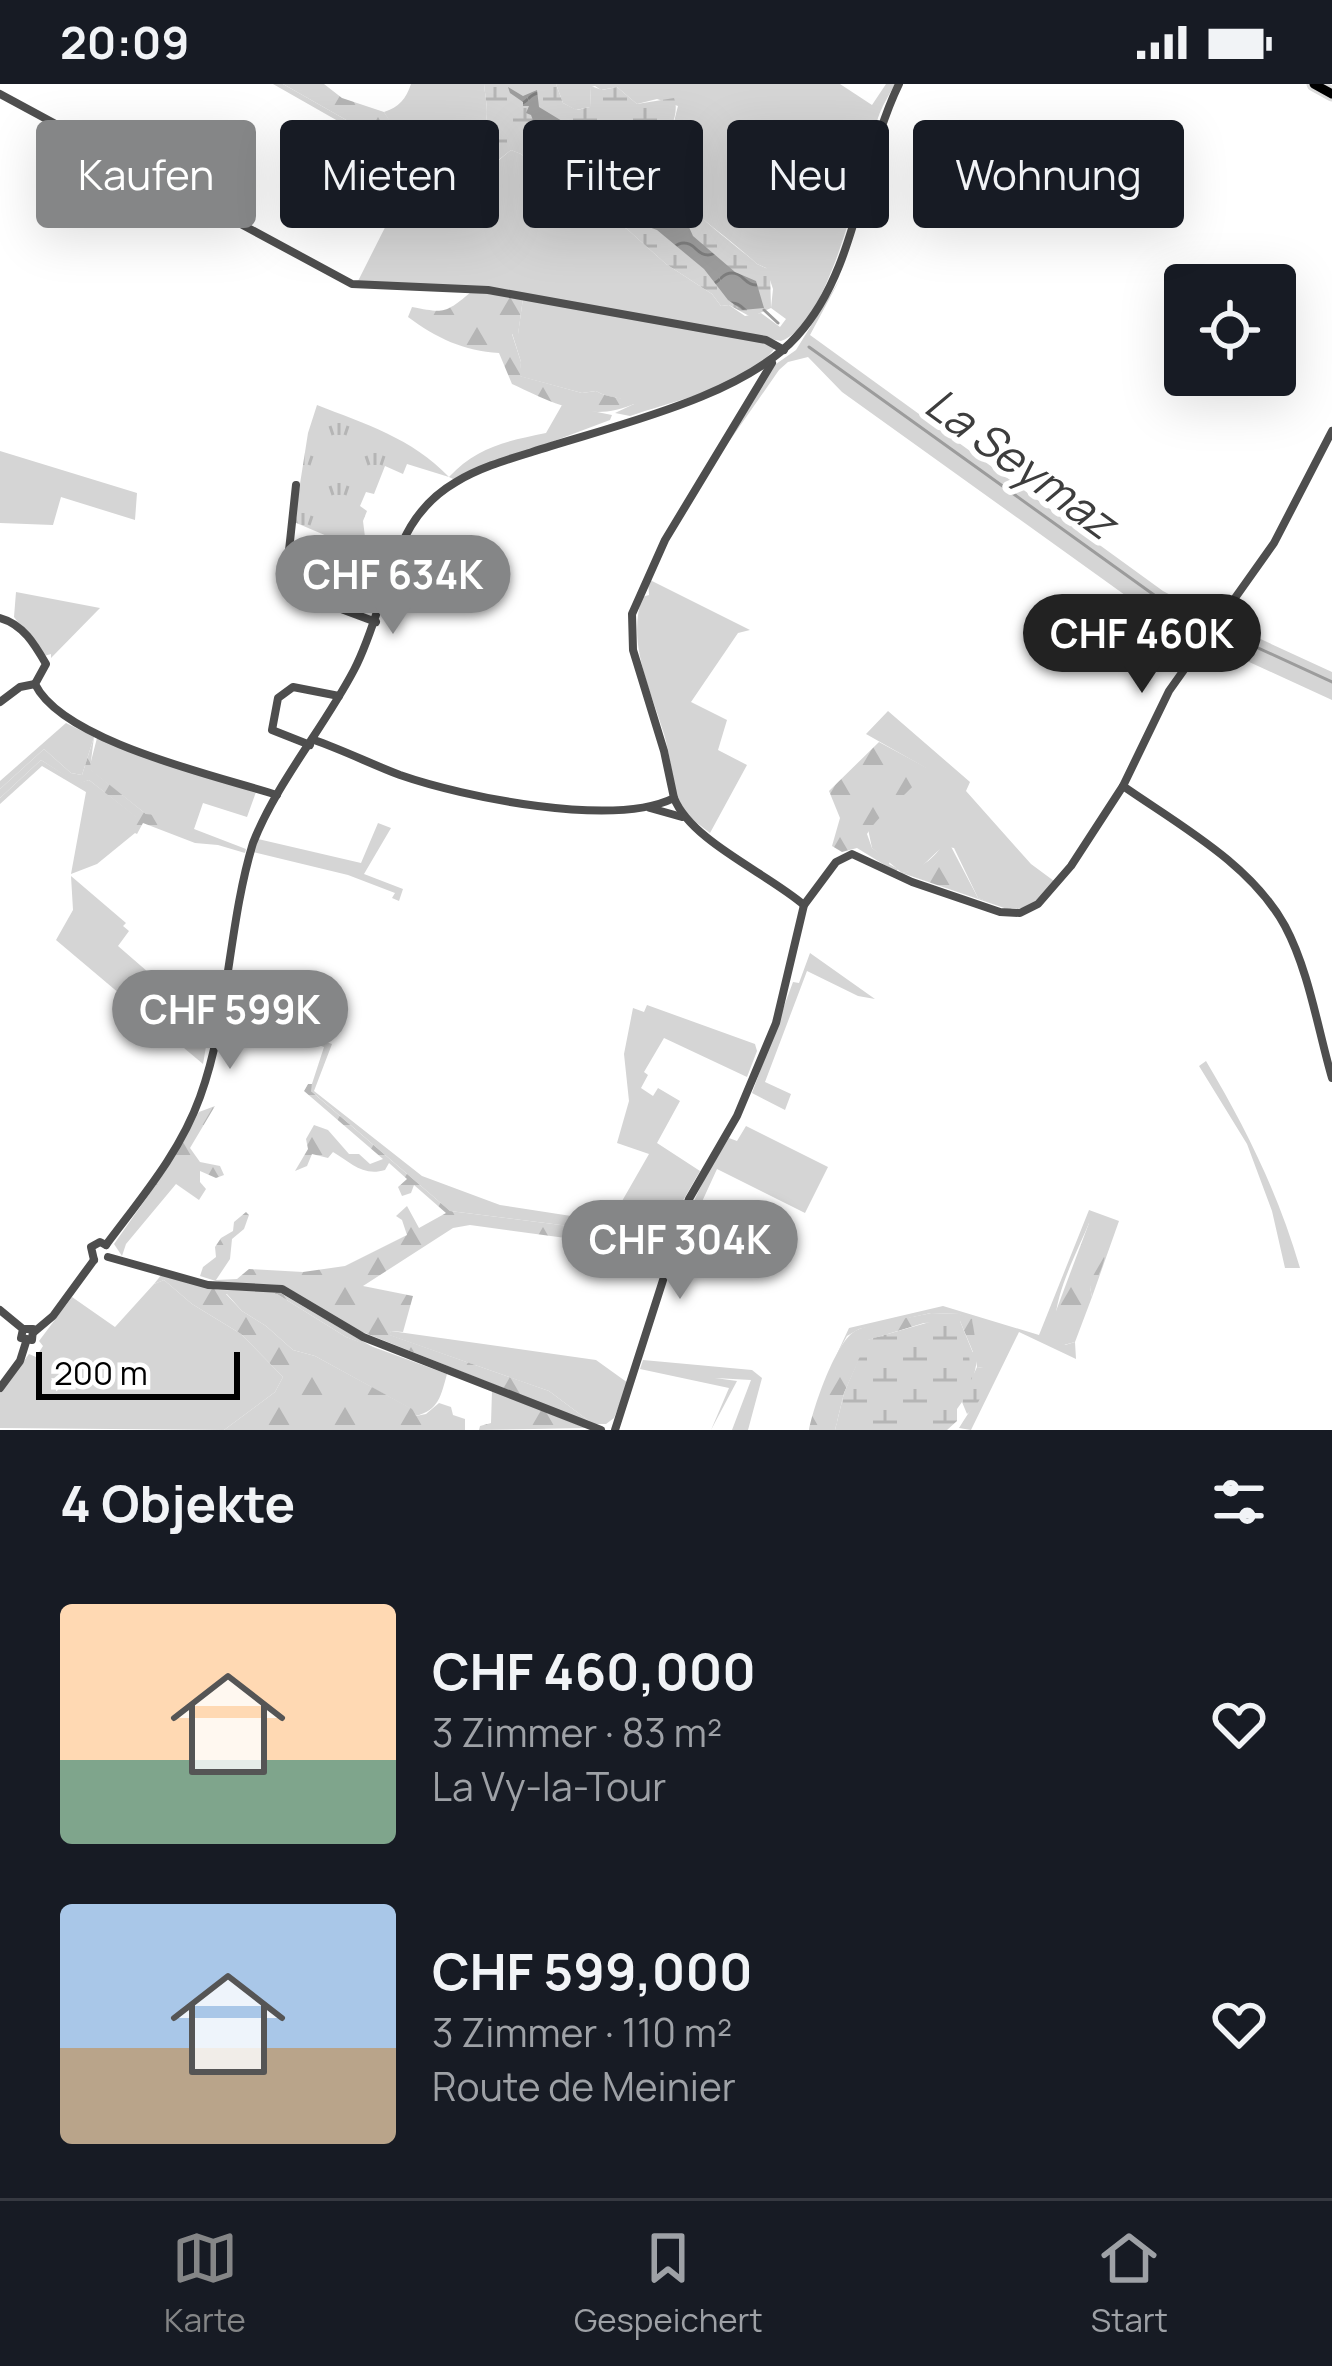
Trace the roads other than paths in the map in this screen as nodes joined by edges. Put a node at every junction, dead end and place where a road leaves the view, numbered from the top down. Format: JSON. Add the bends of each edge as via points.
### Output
{"nodes":[{"id":1,"x":899,"y":84,"type":"edge"},
{"id":2,"x":1314,"y":84,"type":"edge"},
{"id":3,"x":0,"y":94,"type":"edge"},
{"id":4,"x":1332,"y":94,"type":"edge"},
{"id":5,"x":780,"y":354,"type":"junction"},
{"id":6,"x":736,"y":381,"type":"junction"},
{"id":7,"x":749,"y":399,"type":"junction"},
{"id":8,"x":1332,"y":431,"type":"edge"},
{"id":9,"x":296,"y":485,"type":"dead end"},
{"id":10,"x":0,"y":618,"type":"edge"},
{"id":11,"x":376,"y":622,"type":"junction"},
{"id":12,"x":35,"y":684,"type":"junction"},
{"id":13,"x":339,"y":696,"type":"junction"},
{"id":14,"x":0,"y":702,"type":"edge"},
{"id":15,"x":312,"y":742,"type":"junction"},
{"id":16,"x":1123,"y":786,"type":"junction"},
{"id":17,"x":278,"y":795,"type":"junction"},
{"id":18,"x":674,"y":798,"type":"junction"},
{"id":19,"x":649,"y":808,"type":"junction"},
{"id":20,"x":684,"y":818,"type":"junction"},
{"id":21,"x":804,"y":904,"type":"junction"},
{"id":22,"x":1332,"y":1078,"type":"edge"},
{"id":23,"x":106,"y":1245,"type":"junction"},
{"id":24,"x":108,"y":1257,"type":"junction"},
{"id":25,"x":94,"y":1260,"type":"junction"},
{"id":26,"x":0,"y":1310,"type":"edge"},
{"id":27,"x":23,"y":1329,"type":"junction"},
{"id":28,"x":34,"y":1332,"type":"junction"},
{"id":29,"x":26,"y":1342,"type":"junction"},
{"id":30,"x":0,"y":1388,"type":"edge"},
{"id":31,"x":602,"y":1430,"type":"edge"},
{"id":32,"x":615,"y":1430,"type":"edge"}],
"edges":[{"from":1,"to":5,"type":"street","via":[[832,280]]},
{"from":2,"to":4,"type":"main road"},
{"from":3,"to":5,"type":"street","via":[[352,284],[488,290],[766,340]]},
{"from":5,"to":6,"type":"street"},
{"from":5,"to":7,"type":"street"},
{"from":6,"to":7,"type":"street"},
{"from":6,"to":11,"type":"street","via":[[454,483],[408,532]]},
{"from":7,"to":18,"type":"street","via":[[658,551],[630,620]]},
{"from":8,"to":16,"type":"street","via":[[1283,527],[1169,692]]},
{"from":9,"to":11,"type":"street","via":[[285,588]]},
{"from":10,"to":12,"type":"street","via":[[17,626],[46,664]]},
{"from":11,"to":13,"type":"street"},
{"from":12,"to":14,"type":"street"},
{"from":12,"to":17,"type":"street","via":[[52,706],[100,736]]},
{"from":13,"to":15,"type":"street"},
{"from":13,"to":15,"type":"street","via":[[293,686],[278,698],[272,730]]},
{"from":15,"to":17,"type":"street"},
{"from":15,"to":19,"type":"street","via":[[409,778],[515,802]]},
{"from":16,"to":21,"type":"street","via":[[1064,875],[1024,912],[970,902],[852,854],[836,862]]},
{"from":16,"to":22,"type":"street","via":[[1225,860],[1277,914]]},
{"from":17,"to":23,"type":"street","via":[[244,874],[200,1098],[178,1146]]},
{"from":18,"to":19,"type":"street"},
{"from":18,"to":20,"type":"street"},
{"from":19,"to":20,"type":"street"},
{"from":20,"to":21,"type":"street"},
{"from":21,"to":32,"type":"street","via":[[776,1023],[737,1116],[689,1199]]},
{"from":23,"to":24,"type":"street"},
{"from":23,"to":25,"type":"street","via":[[91,1247]]},
{"from":24,"to":25,"type":"street"},
{"from":24,"to":31,"type":"street","via":[[208,1285],[278,1288],[382,1345]]},
{"from":25,"to":28,"type":"street"},
{"from":26,"to":27,"type":"street"},
{"from":27,"to":28,"type":"street"},
{"from":27,"to":29,"type":"street"},
{"from":28,"to":29,"type":"street"},
{"from":29,"to":30,"type":"street"}]}
